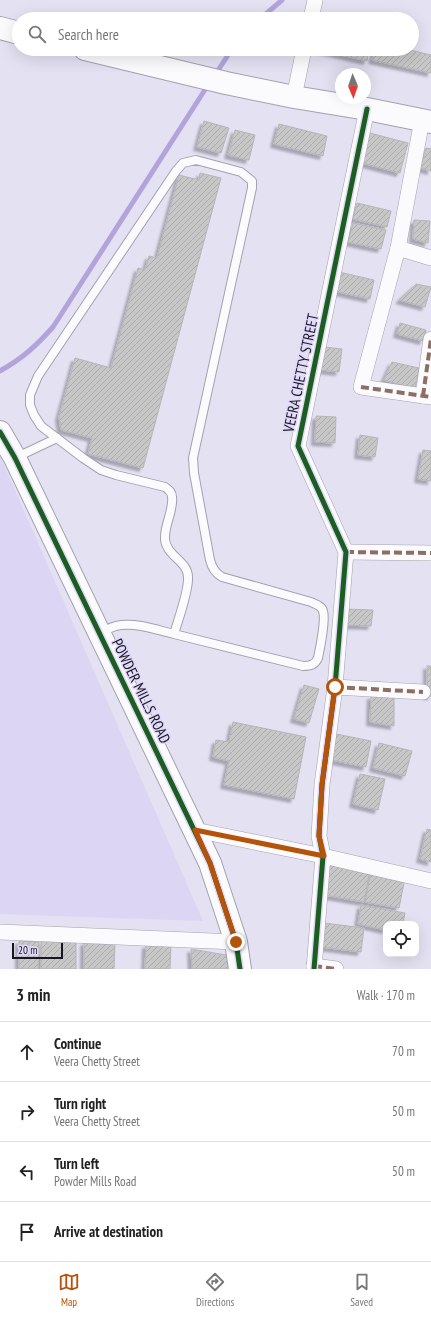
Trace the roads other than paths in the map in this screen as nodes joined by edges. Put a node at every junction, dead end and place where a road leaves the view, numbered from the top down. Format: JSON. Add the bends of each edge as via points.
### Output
{"nodes":[{"id":1,"x":315,"y":0,"type":"edge"},
{"id":2,"x":312,"y":12,"type":"edge"},
{"id":3,"x":0,"y":28,"type":"edge"},
{"id":4,"x":12,"y":31,"type":"edge"},
{"id":5,"x":114,"y":56,"type":"edge"},
{"id":6,"x":303,"y":56,"type":"edge"},
{"id":7,"x":294,"y":97,"type":"junction"},
{"id":8,"x":367,"y":109,"type":"junction"},
{"id":9,"x":426,"y":121,"type":"edge"},
{"id":10,"x":398,"y":248,"type":"junction"},
{"id":11,"x":431,"y":258,"type":"edge"},
{"id":12,"x":431,"y":340,"type":"edge"},
{"id":13,"x":427,"y":396,"type":"edge"},
{"id":14,"x":0,"y":432,"type":"edge"},
{"id":15,"x":57,"y":438,"type":"junction"},
{"id":16,"x":15,"y":458,"type":"junction"},
{"id":17,"x":346,"y":552,"type":"junction"},
{"id":18,"x":431,"y":553,"type":"edge"},
{"id":19,"x":99,"y":633,"type":"junction"},
{"id":20,"x":174,"y":634,"type":"junction"},
{"id":21,"x":335,"y":687,"type":"junction"},
{"id":22,"x":423,"y":692,"type":"dead end"},
{"id":23,"x":195,"y":830,"type":"junction"},
{"id":24,"x":324,"y":856,"type":"junction"},
{"id":25,"x":431,"y":881,"type":"edge"},
{"id":26,"x":0,"y":932,"type":"edge"},
{"id":27,"x":236,"y":942,"type":"junction"},
{"id":28,"x":314,"y":968,"type":"edge"},
{"id":29,"x":240,"y":969,"type":"edge"},
{"id":30,"x":336,"y":969,"type":"edge"}],
"edges":[{"from":1,"to":2,"type":"street"},
{"from":3,"to":4,"type":"street"},
{"from":5,"to":7,"type":"street"},
{"from":6,"to":7,"type":"street"},
{"from":7,"to":8,"type":"street"},
{"from":8,"to":9,"type":"street"},
{"from":8,"to":17,"type":"street","name":"VEERA CHETTY STREET","via":[[298,446]]},
{"from":9,"to":10,"type":"street"},
{"from":10,"to":11,"type":"street"},
{"from":10,"to":13,"type":"street","via":[[361,387]]},
{"from":12,"to":13,"type":"street"},
{"from":14,"to":16,"type":"street","name":"POWDER MILLS ROAD"},
{"from":15,"to":16,"type":"lane"},
{"from":15,"to":20,"type":"lane","via":[[101,470],[170,490],[172,496],[166,545],[187,570],[189,580]]},
{"from":15,"to":20,"type":"lane","via":[[41,426],[34,415],[30,405],[33,386],[176,171],[183,163],[196,160],[246,175],[252,181],[251,197],[193,458],[194,473],[210,560],[217,574],[311,602],[322,608],[323,622],[318,658],[313,665],[303,666]]},
{"from":16,"to":19,"type":"street","name":"POWDER MILLS ROAD"},
{"from":17,"to":18,"type":"street"},
{"from":17,"to":21,"type":"street","name":"VEERA CHETTY STREET"},
{"from":19,"to":20,"type":"lane","via":[[122,625],[152,628]]},
{"from":19,"to":23,"type":"street","name":"POWDER MILLS ROAD"},
{"from":21,"to":22,"type":"street"},
{"from":21,"to":24,"type":"street","name":"VEERA CHETTY STREET","via":[[322,784],[319,836]]},
{"from":23,"to":24,"type":"street"},
{"from":23,"to":27,"type":"street","name":"POWDER MILLS ROAD","via":[[210,863]]},
{"from":24,"to":25,"type":"street"},
{"from":24,"to":28,"type":"street","name":"VEERA CHETTY STREET"},
{"from":26,"to":27,"type":"street"},
{"from":27,"to":29,"type":"street","name":"POWDER MILLS ROAD"},
{"from":28,"to":30,"type":"street"}]}
